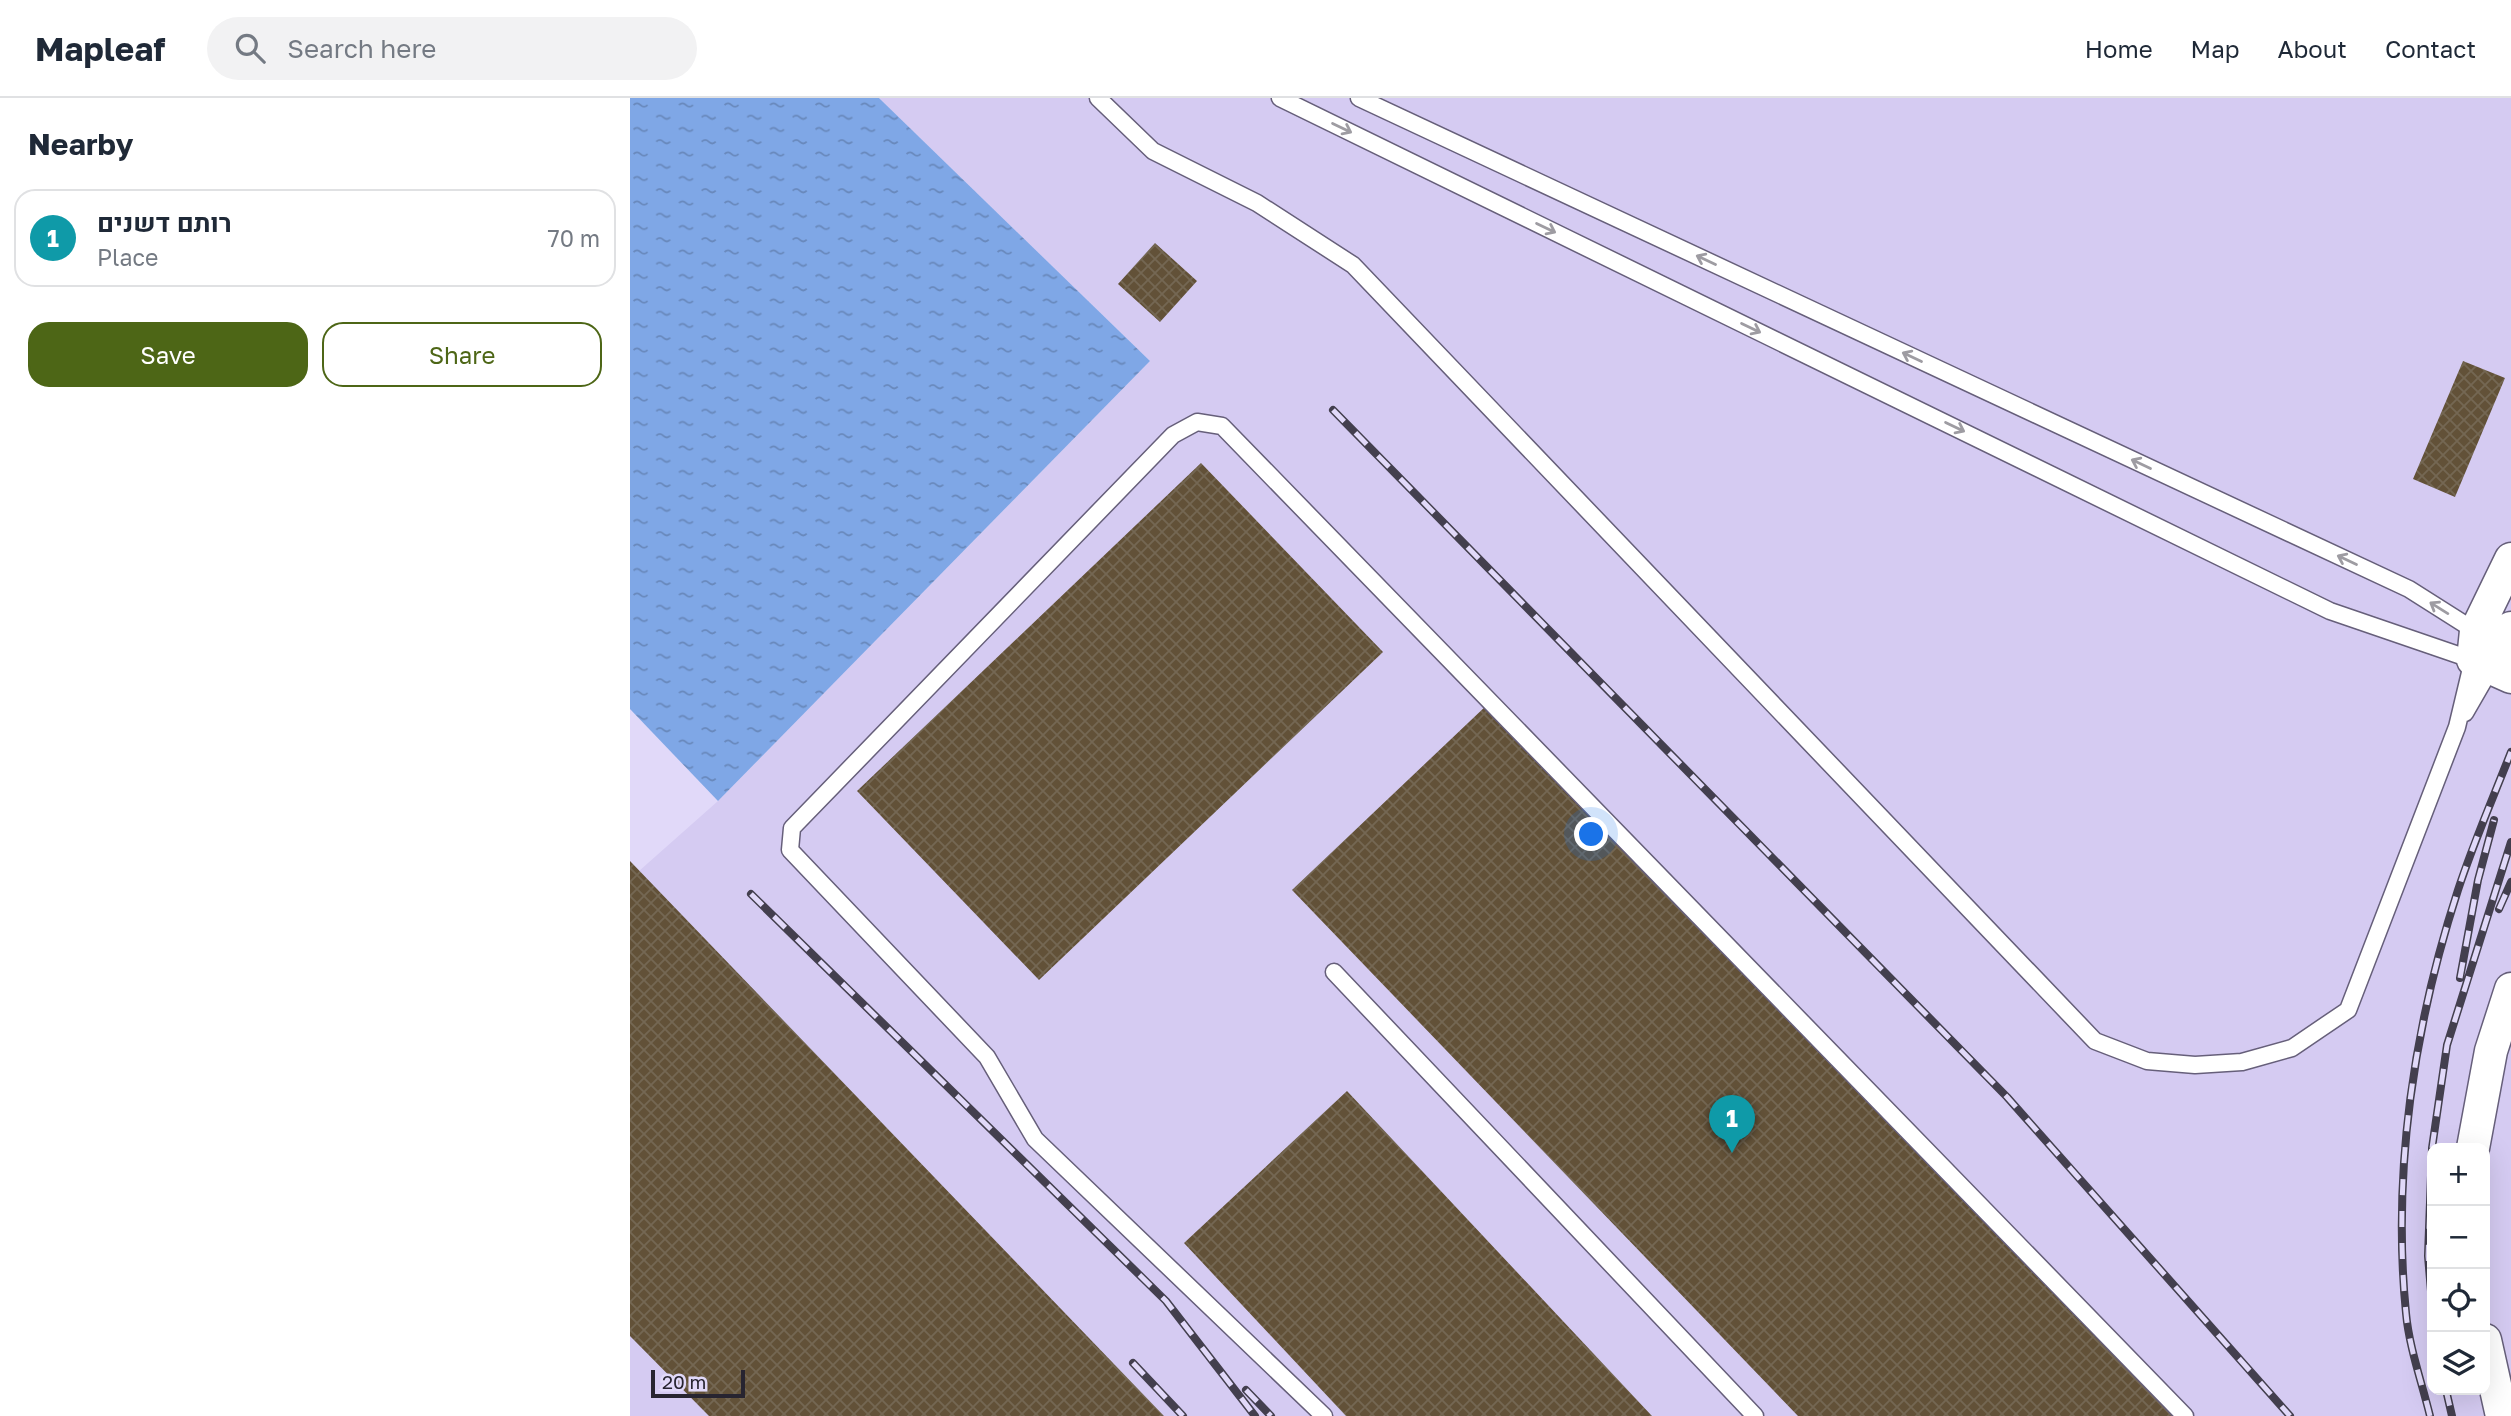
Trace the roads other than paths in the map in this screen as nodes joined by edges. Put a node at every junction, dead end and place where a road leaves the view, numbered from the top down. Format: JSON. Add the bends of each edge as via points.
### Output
{"nodes":[{"id":1,"x":1098,"y":98,"type":"edge"},
{"id":2,"x":1280,"y":98,"type":"edge"},
{"id":3,"x":1359,"y":98,"type":"edge"},
{"id":4,"x":2511,"y":559,"type":"edge"},
{"id":5,"x":2496,"y":652,"type":"edge"},
{"id":6,"x":1334,"y":972,"type":"dead end"},
{"id":7,"x":2511,"y":989,"type":"edge"},
{"id":8,"x":2474,"y":1143,"type":"edge"},
{"id":9,"x":2490,"y":1364,"type":"edge"},
{"id":10,"x":1324,"y":1416,"type":"edge"},
{"id":11,"x":1755,"y":1416,"type":"edge"},
{"id":12,"x":2185,"y":1416,"type":"edge"},
{"id":13,"x":2501,"y":1416,"type":"edge"}],
"edges":[{"from":1,"to":5,"type":"lane","via":[[1153,151],[1257,203],[1353,265],[2095,1041],[2147,1061],[2242,1062],[2292,1048],[2348,1010],[2457,727]]},
{"from":2,"to":5,"type":"lane","one_way":true,"via":[[2330,611]]},
{"from":5,"to":3,"type":"lane","one_way":true,"via":[[2409,589]]},
{"from":4,"to":5,"type":"street"},
{"from":6,"to":11,"type":"lane"},
{"from":7,"to":8,"type":"street","via":[[2491,1051]]},
{"from":9,"to":13,"type":"street"},
{"from":10,"to":12,"type":"lane","via":[[1035,1139],[987,1057],[790,850],[792,828],[1173,435],[1196,422],[1222,426]]}]}
